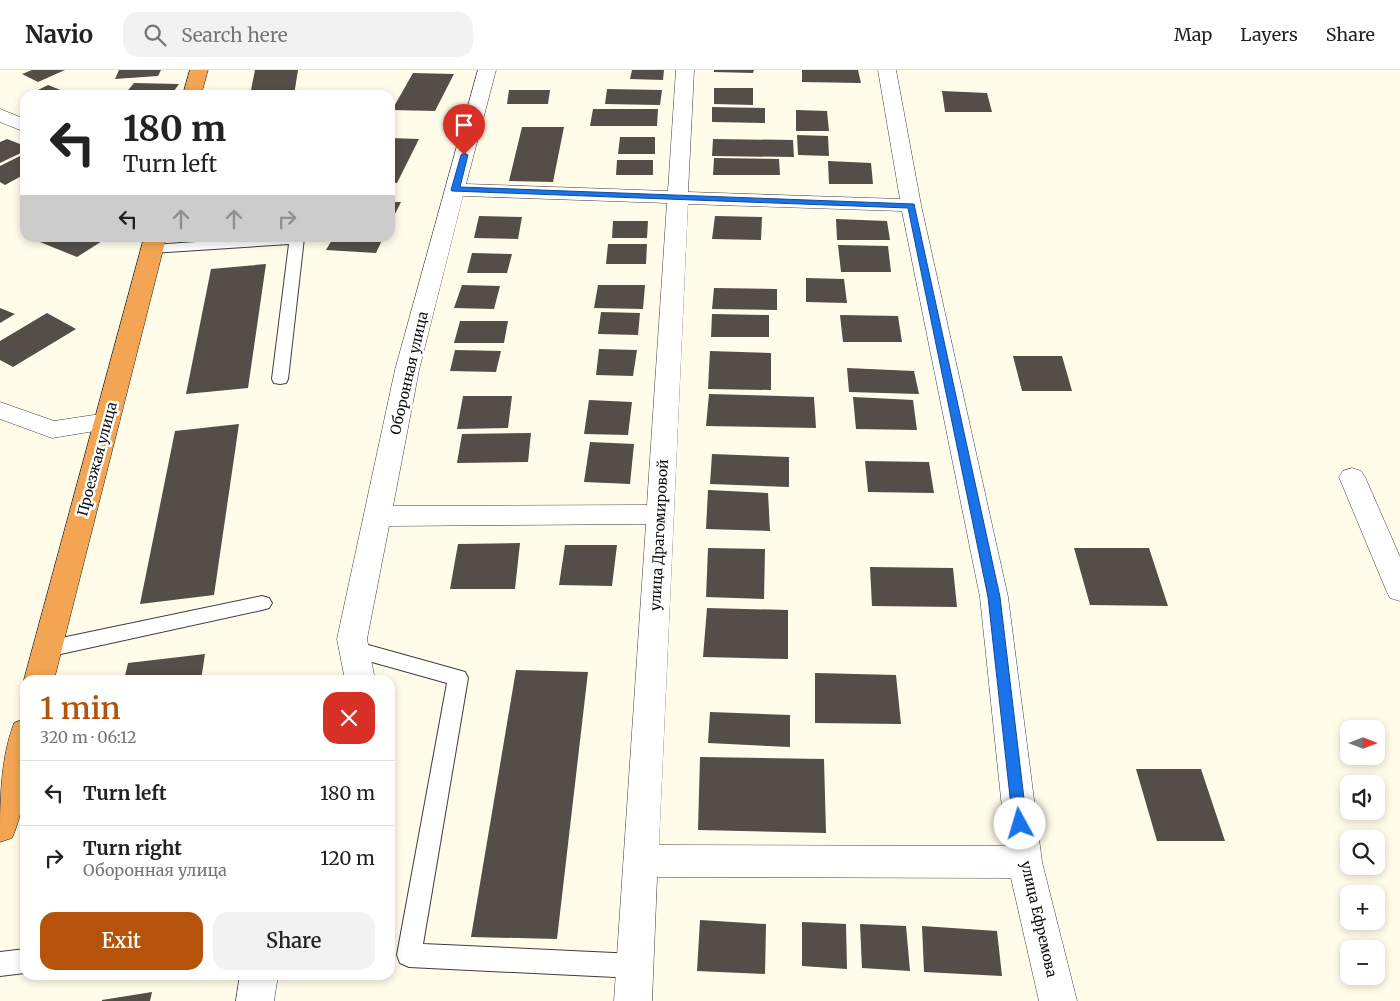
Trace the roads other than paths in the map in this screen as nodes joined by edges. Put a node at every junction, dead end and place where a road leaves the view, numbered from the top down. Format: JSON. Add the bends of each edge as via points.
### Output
{"nodes":[{"id":1,"x":199,"y":70,"type":"edge"},
{"id":2,"x":487,"y":70,"type":"edge"},
{"id":3,"x":685,"y":70,"type":"edge"},
{"id":4,"x":887,"y":70,"type":"edge"},
{"id":5,"x":193,"y":90,"type":"edge"},
{"id":6,"x":0,"y":114,"type":"edge"},
{"id":7,"x":20,"y":124,"type":"edge"},
{"id":8,"x":455,"y":190,"type":"junction"},
{"id":9,"x":677,"y":198,"type":"junction"},
{"id":10,"x":911,"y":205,"type":"junction"},
{"id":11,"x":182,"y":242,"type":"edge"},
{"id":12,"x":296,"y":242,"type":"edge"},
{"id":13,"x":153,"y":243,"type":"edge"},
{"id":14,"x":280,"y":379,"type":"dead end"},
{"id":15,"x":0,"y":410,"type":"edge"},
{"id":16,"x":106,"y":421,"type":"junction"},
{"id":17,"x":1352,"y":476,"type":"dead end"},
{"id":18,"x":660,"y":514,"type":"junction"},
{"id":19,"x":377,"y":516,"type":"junction"},
{"id":20,"x":1400,"y":590,"type":"edge"},
{"id":21,"x":262,"y":603,"type":"dead end"},
{"id":22,"x":47,"y":649,"type":"junction"},
{"id":23,"x":354,"y":649,"type":"junction"},
{"id":24,"x":40,"y":675,"type":"edge"},
{"id":25,"x":359,"y":675,"type":"edge"},
{"id":26,"x":20,"y":746,"type":"edge"},
{"id":27,"x":6,"y":785,"type":"edge"},
{"id":28,"x":0,"y":827,"type":"edge"},
{"id":29,"x":642,"y":860,"type":"junction"},
{"id":30,"x":1024,"y":862,"type":"junction"},
{"id":31,"x":20,"y":962,"type":"edge"},
{"id":32,"x":0,"y":964,"type":"edge"},
{"id":33,"x":635,"y":966,"type":"junction"},
{"id":34,"x":258,"y":980,"type":"edge"},
{"id":35,"x":255,"y":1001,"type":"edge"},
{"id":36,"x":633,"y":1001,"type":"edge"},
{"id":37,"x":1058,"y":1001,"type":"edge"}],
"edges":[{"from":1,"to":5,"type":"highway"},
{"from":2,"to":8,"type":"street","name":"Оборонная улица"},
{"from":3,"to":9,"type":"street","name":"улица Драгомировой"},
{"from":4,"to":10,"type":"street","name":"улица Ефремова"},
{"from":6,"to":7,"type":"street"},
{"from":8,"to":9,"type":"street"},
{"from":8,"to":19,"type":"street","name":"Оборонная улица","via":[[407,370]]},
{"from":9,"to":10,"type":"street"},
{"from":9,"to":18,"type":"street","name":"улица Драгомировой"},
{"from":10,"to":30,"type":"street","name":"улица Ефремова","via":[[994,597]]},
{"from":11,"to":13,"type":"lane"},
{"from":12,"to":14,"type":"lane"},
{"from":13,"to":16,"type":"highway","name":"Проезжая улица"},
{"from":15,"to":16,"type":"street","via":[[52,430]]},
{"from":16,"to":22,"type":"highway","name":"Проезжая улица"},
{"from":17,"to":20,"type":"street"},
{"from":18,"to":19,"type":"street"},
{"from":18,"to":29,"type":"street","name":"улица Драгомировой"},
{"from":19,"to":23,"type":"street","name":"Оборонная улица","via":[[352,638]]},
{"from":21,"to":22,"type":"lane"},
{"from":22,"to":24,"type":"highway","name":"Проезжая улица"},
{"from":23,"to":25,"type":"street","name":"Оборонная улица"},
{"from":23,"to":33,"type":"lane","via":[[458,678],[409,955]]},
{"from":26,"to":27,"type":"highway"},
{"from":27,"to":28,"type":"highway"},
{"from":29,"to":30,"type":"street"},
{"from":29,"to":33,"type":"street","name":"улица Драгомировой"},
{"from":30,"to":37,"type":"street","name":"улица Ефремова"},
{"from":31,"to":32,"type":"lane"},
{"from":33,"to":36,"type":"street","name":"улица Драгомировой"},
{"from":34,"to":35,"type":"street"}]}
